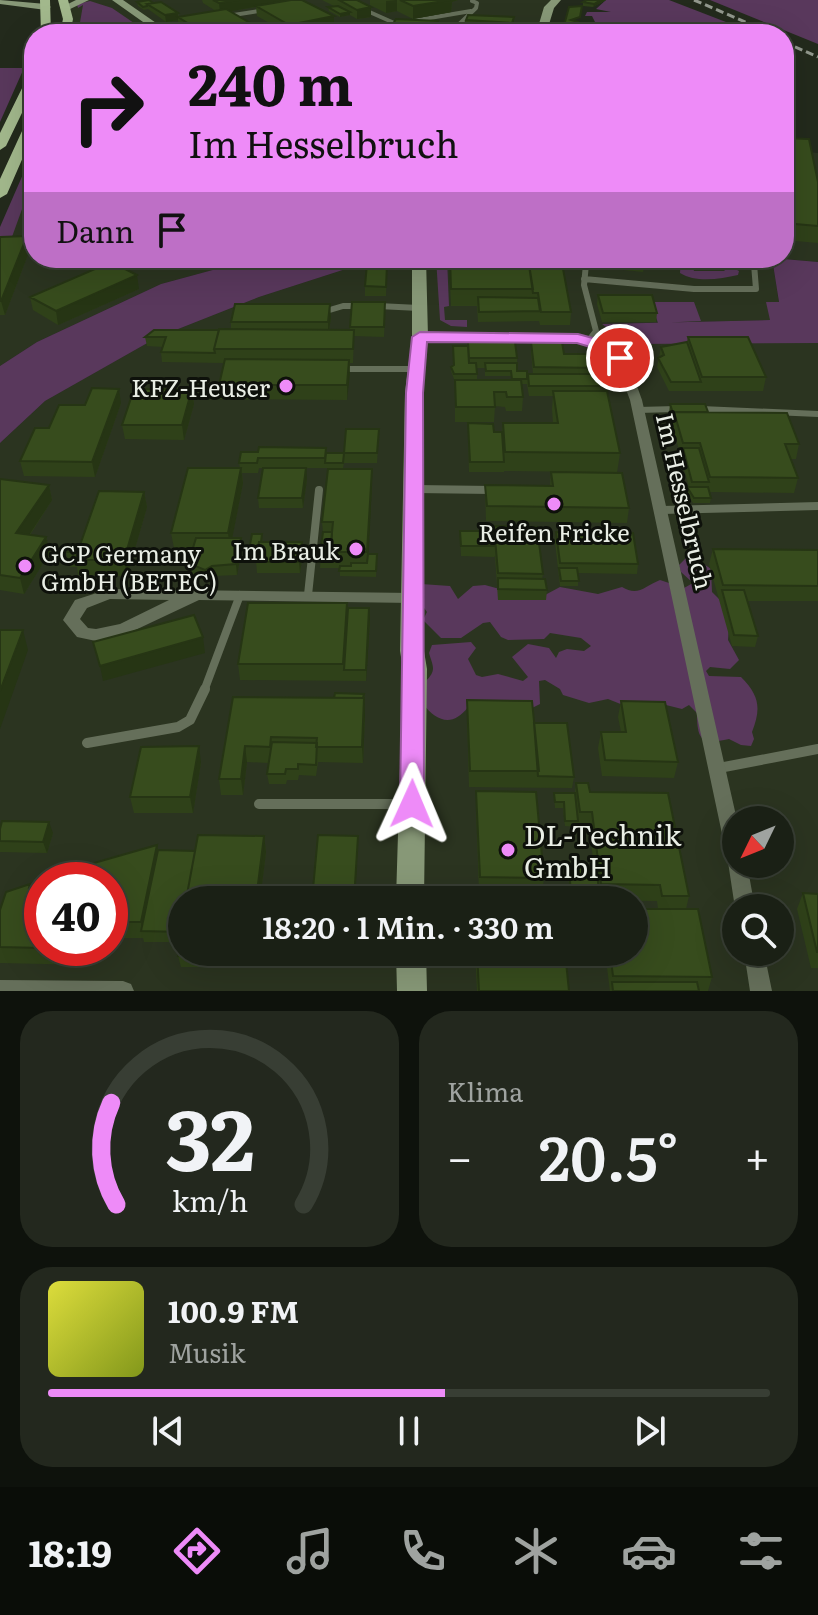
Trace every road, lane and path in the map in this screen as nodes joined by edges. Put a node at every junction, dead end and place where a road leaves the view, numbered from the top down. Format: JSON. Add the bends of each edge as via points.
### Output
{"nodes":[{"id":1,"x":84,"y":0,"type":"edge"},
{"id":2,"x":107,"y":0,"type":"edge"},
{"id":3,"x":473,"y":0,"type":"edge"},
{"id":4,"x":556,"y":0,"type":"edge"},
{"id":5,"x":0,"y":1,"type":"edge"},
{"id":6,"x":124,"y":2,"type":"edge"},
{"id":7,"x":46,"y":3,"type":"edge"},
{"id":8,"x":64,"y":4,"type":"edge"},
{"id":9,"x":360,"y":7,"type":"edge"},
{"id":10,"x":267,"y":9,"type":"edge"},
{"id":11,"x":474,"y":11,"type":"junction"},
{"id":12,"x":220,"y":17,"type":"edge"},
{"id":13,"x":143,"y":18,"type":"junction"},
{"id":14,"x":189,"y":23,"type":"edge"},
{"id":15,"x":46,"y":24,"type":"edge"},
{"id":16,"x":65,"y":24,"type":"edge"},
{"id":17,"x":152,"y":24,"type":"edge"},
{"id":18,"x":186,"y":24,"type":"edge"},
{"id":19,"x":392,"y":24,"type":"edge"},
{"id":20,"x":400,"y":24,"type":"edge"},
{"id":21,"x":460,"y":24,"type":"edge"},
{"id":22,"x":543,"y":24,"type":"edge"},
{"id":23,"x":24,"y":97,"type":"edge"},
{"id":24,"x":24,"y":140,"type":"edge"},
{"id":25,"x":0,"y":146,"type":"edge"},
{"id":26,"x":0,"y":194,"type":"edge"},
{"id":27,"x":419,"y":268,"type":"edge"},
{"id":28,"x":585,"y":268,"type":"edge"},
{"id":29,"x":755,"y":268,"type":"edge"},
{"id":30,"x":584,"y":279,"type":"junction"},
{"id":31,"x":419,"y":308,"type":"junction"},
{"id":32,"x":309,"y":312,"type":"edge"},
{"id":33,"x":420,"y":337,"type":"junction"},
{"id":34,"x":589,"y":340,"type":"junction"},
{"id":35,"x":338,"y":369,"type":"edge"},
{"id":36,"x":417,"y":369,"type":"junction"},
{"id":37,"x":683,"y":409,"type":"edge"},
{"id":38,"x":698,"y":409,"type":"edge"},
{"id":39,"x":638,"y":410,"type":"junction"},
{"id":40,"x":818,"y":414,"type":"edge"},
{"id":41,"x":414,"y":489,"type":"junction"},
{"id":42,"x":319,"y":490,"type":"dead end"},
{"id":43,"x":505,"y":490,"type":"edge"},
{"id":44,"x":818,"y":506,"type":"edge"},
{"id":45,"x":662,"y":510,"type":"junction"},
{"id":46,"x":200,"y":595,"type":"junction"},
{"id":47,"x":240,"y":595,"type":"junction"},
{"id":48,"x":308,"y":595,"type":"junction"},
{"id":49,"x":413,"y":598,"type":"junction"},
{"id":50,"x":87,"y":743,"type":"dead end"},
{"id":51,"x":818,"y":749,"type":"edge"},
{"id":52,"x":719,"y":768,"type":"junction"},
{"id":53,"x":259,"y":804,"type":"dead end"},
{"id":54,"x":412,"y":804,"type":"junction"},
{"id":55,"x":726,"y":806,"type":"edge"},
{"id":56,"x":410,"y":886,"type":"edge"},
{"id":57,"x":411,"y":966,"type":"edge"},
{"id":58,"x":757,"y":966,"type":"edge"},
{"id":59,"x":0,"y":990,"type":"edge"},
{"id":60,"x":123,"y":991,"type":"edge"},
{"id":61,"x":412,"y":991,"type":"edge"},
{"id":62,"x":761,"y":991,"type":"edge"}],
"edges":[{"from":1,"to":8,"type":"street"},
{"from":2,"to":13,"type":"street"},
{"from":3,"to":11,"type":"lane"},
{"from":4,"to":22,"type":"street"},
{"from":5,"to":7,"type":"street"},
{"from":6,"to":13,"type":"street"},
{"from":7,"to":15,"type":"main road"},
{"from":8,"to":16,"type":"main road"},
{"from":9,"to":19,"type":"lane"},
{"from":10,"to":12,"type":"lane"},
{"from":11,"to":20,"type":"lane"},
{"from":11,"to":21,"type":"lane"},
{"from":13,"to":17,"type":"street"},
{"from":14,"to":18,"type":"lane"},
{"from":23,"to":25,"type":"main road"},
{"from":24,"to":26,"type":"main road"},
{"from":27,"to":31,"type":"street"},
{"from":28,"to":30,"type":"lane"},
{"from":29,"to":30,"type":"lane","via":[[756,289]]},
{"from":30,"to":34,"type":"lane","via":[[596,331]]},
{"from":31,"to":32,"type":"lane","via":[[343,306]]},
{"from":31,"to":33,"type":"street"},
{"from":33,"to":34,"type":"street"},
{"from":33,"to":36,"type":"street"},
{"from":34,"to":39,"type":"street","name":"Im Hesselbruch","via":[[620,358]]},
{"from":35,"to":36,"type":"lane"},
{"from":36,"to":41,"type":"street"},
{"from":37,"to":39,"type":"lane"},
{"from":38,"to":40,"type":"lane"},
{"from":39,"to":45,"type":"street","name":"Im Hesselbruch"},
{"from":41,"to":43,"type":"lane"},
{"from":41,"to":49,"type":"street"},
{"from":42,"to":48,"type":"lane"},
{"from":44,"to":45,"type":"lane"},
{"from":45,"to":52,"type":"street","name":"Im Hesselbruch"},
{"from":46,"to":46,"type":"street","via":[[104,594],[81,604],[71,620],[83,633],[106,635]]},
{"from":46,"to":47,"type":"street"},
{"from":47,"to":48,"type":"street"},
{"from":47,"to":50,"type":"lane","via":[[190,720],[178,727]]},
{"from":48,"to":49,"type":"street"},
{"from":49,"to":54,"type":"street"},
{"from":51,"to":52,"type":"lane"},
{"from":52,"to":55,"type":"street","name":"Im Hesselbruch"},
{"from":53,"to":54,"type":"lane"},
{"from":54,"to":56,"type":"street"},
{"from":57,"to":61,"type":"street"},
{"from":58,"to":62,"type":"street"},
{"from":59,"to":60,"type":"street"}]}
